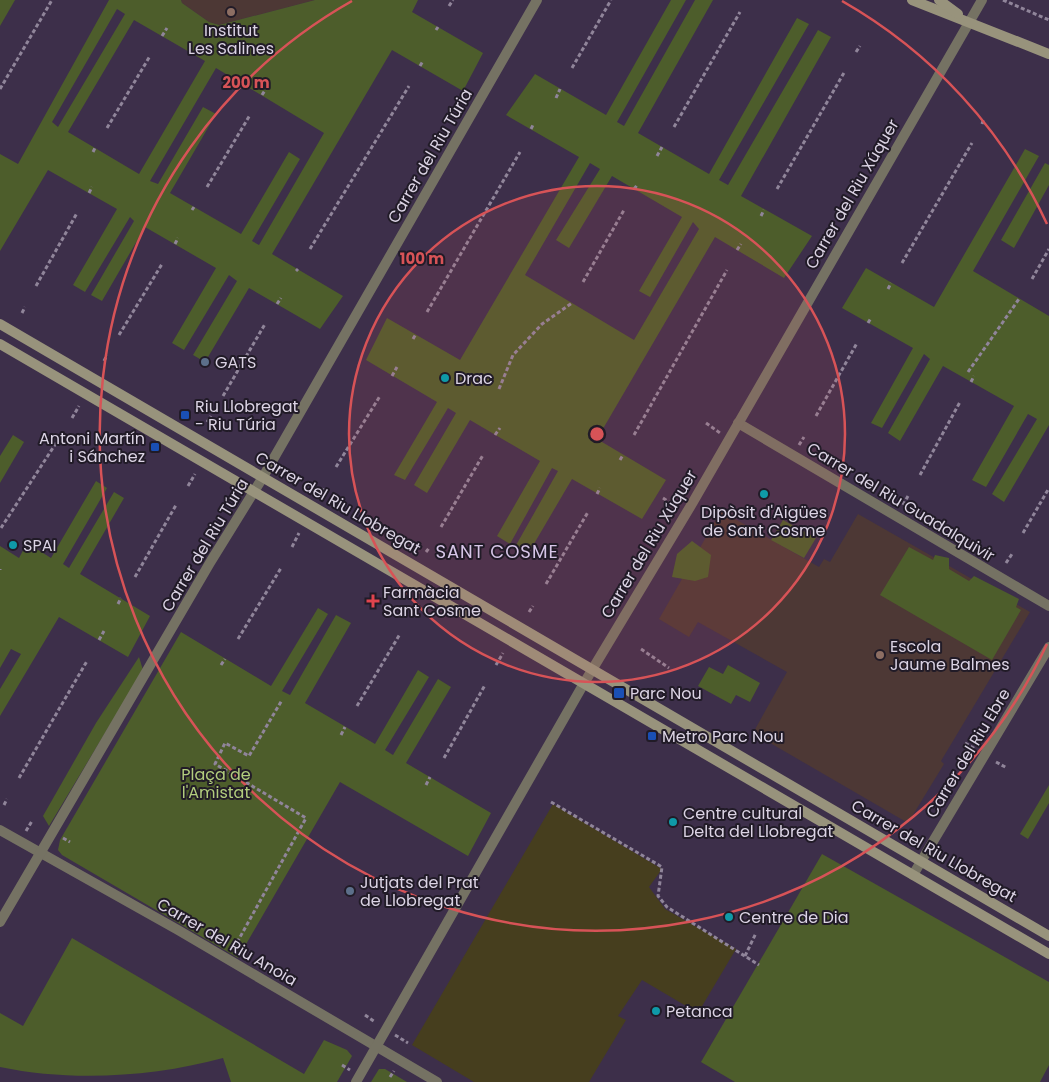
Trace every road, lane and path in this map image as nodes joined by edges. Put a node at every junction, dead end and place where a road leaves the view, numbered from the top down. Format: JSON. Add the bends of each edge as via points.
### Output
{"nodes":[{"id":1,"x":52,"y":0,"type":"edge"},
{"id":2,"x":453,"y":0,"type":"edge"},
{"id":3,"x":537,"y":0,"type":"edge"},
{"id":4,"x":610,"y":0,"type":"edge"},
{"id":5,"x":912,"y":0,"type":"edge"},
{"id":6,"x":939,"y":0,"type":"edge"},
{"id":7,"x":982,"y":0,"type":"edge"},
{"id":8,"x":1003,"y":0,"type":"edge"},
{"id":9,"x":449,"y":6,"type":"dead end"},
{"id":10,"x":740,"y":12,"type":"dead end"},
{"id":11,"x":1049,"y":20,"type":"edge"},
{"id":12,"x":969,"y":22,"type":"junction"},
{"id":13,"x":167,"y":28,"type":"dead end"},
{"id":14,"x":162,"y":36,"type":"dead end"},
{"id":15,"x":860,"y":46,"type":"dead end"},
{"id":16,"x":856,"y":52,"type":"dead end"},
{"id":17,"x":1049,"y":54,"type":"edge"},
{"id":18,"x":150,"y":56,"type":"dead end"},
{"id":19,"x":423,"y":61,"type":"dead end"},
{"id":20,"x":420,"y":66,"type":"dead end"},
{"id":21,"x":572,"y":68,"type":"dead end"},
{"id":22,"x":845,"y":71,"type":"dead end"},
{"id":23,"x":409,"y":86,"type":"dead end"},
{"id":24,"x":267,"y":87,"type":"dead end"},
{"id":25,"x":0,"y":89,"type":"edge"},
{"id":26,"x":560,"y":89,"type":"dead end"},
{"id":27,"x":262,"y":95,"type":"dead end"},
{"id":28,"x":556,"y":98,"type":"dead end"},
{"id":29,"x":250,"y":115,"type":"dead end"},
{"id":30,"x":984,"y":118,"type":"dead end"},
{"id":31,"x":982,"y":124,"type":"dead end"},
{"id":32,"x":534,"y":125,"type":"dead end"},
{"id":33,"x":674,"y":127,"type":"dead end"},
{"id":34,"x":108,"y":128,"type":"dead end"},
{"id":35,"x":531,"y":129,"type":"dead end"},
{"id":36,"x":972,"y":143,"type":"dead end"},
{"id":37,"x":662,"y":147,"type":"dead end"},
{"id":38,"x":520,"y":152,"type":"dead end"},
{"id":39,"x":657,"y":156,"type":"dead end"},
{"id":40,"x":638,"y":184,"type":"dead end"},
{"id":41,"x":92,"y":187,"type":"dead end"},
{"id":42,"x":207,"y":187,"type":"dead end"},
{"id":43,"x":634,"y":189,"type":"dead end"},
{"id":44,"x":776,"y":189,"type":"dead end"},
{"id":45,"x":89,"y":193,"type":"dead end"},
{"id":46,"x":624,"y":210,"type":"dead end"},
{"id":47,"x":764,"y":210,"type":"dead end"},
{"id":48,"x":77,"y":213,"type":"dead end"},
{"id":49,"x":761,"y":216,"type":"dead end"},
{"id":50,"x":178,"y":238,"type":"dead end"},
{"id":51,"x":175,"y":244,"type":"dead end"},
{"id":52,"x":741,"y":244,"type":"dead end"},
{"id":53,"x":310,"y":249,"type":"dead end"},
{"id":54,"x":737,"y":250,"type":"dead end"},
{"id":55,"x":1049,"y":250,"type":"edge"},
{"id":56,"x":902,"y":262,"type":"dead end"},
{"id":57,"x":162,"y":264,"type":"dead end"},
{"id":58,"x":727,"y":270,"type":"dead end"},
{"id":59,"x":1032,"y":279,"type":"dead end"},
{"id":60,"x":583,"y":282,"type":"dead end"},
{"id":61,"x":891,"y":283,"type":"dead end"},
{"id":62,"x":36,"y":286,"type":"dead end"},
{"id":63,"x":888,"y":289,"type":"dead end"},
{"id":64,"x":280,"y":298,"type":"dead end"},
{"id":65,"x":1019,"y":299,"type":"dead end"},
{"id":66,"x":572,"y":303,"type":"dead end"},
{"id":67,"x":276,"y":304,"type":"dead end"},
{"id":68,"x":25,"y":307,"type":"dead end"},
{"id":69,"x":427,"y":312,"type":"dead end"},
{"id":70,"x":22,"y":313,"type":"dead end"},
{"id":71,"x":871,"y":318,"type":"dead end"},
{"id":72,"x":868,"y":323,"type":"dead end"},
{"id":73,"x":0,"y":324,"type":"edge"},
{"id":74,"x":265,"y":324,"type":"dead end"},
{"id":75,"x":416,"y":334,"type":"dead end"},
{"id":76,"x":119,"y":335,"type":"dead end"},
{"id":77,"x":413,"y":339,"type":"dead end"},
{"id":78,"x":857,"y":343,"type":"dead end"},
{"id":79,"x":0,"y":344,"type":"edge"},
{"id":80,"x":107,"y":355,"type":"dead end"},
{"id":81,"x":104,"y":361,"type":"dead end"},
{"id":82,"x":397,"y":367,"type":"dead end"},
{"id":83,"x":968,"y":372,"type":"dead end"},
{"id":84,"x":392,"y":376,"type":"dead end"},
{"id":85,"x":974,"y":376,"type":"dead end"},
{"id":86,"x":971,"y":382,"type":"dead end"},
{"id":87,"x":499,"y":389,"type":"dead end"},
{"id":88,"x":223,"y":396,"type":"dead end"},
{"id":89,"x":380,"y":396,"type":"dead end"},
{"id":90,"x":960,"y":402,"type":"dead end"},
{"id":91,"x":79,"y":406,"type":"dead end"},
{"id":92,"x":211,"y":416,"type":"dead end"},
{"id":93,"x":816,"y":416,"type":"dead end"},
{"id":94,"x":72,"y":418,"type":"dead end"},
{"id":95,"x":207,"y":422,"type":"dead end"},
{"id":96,"x":738,"y":423,"type":"junction"},
{"id":97,"x":500,"y":428,"type":"dead end"},
{"id":98,"x":495,"y":435,"type":"dead end"},
{"id":99,"x":634,"y":435,"type":"dead end"},
{"id":100,"x":60,"y":437,"type":"dead end"},
{"id":101,"x":804,"y":437,"type":"dead end"},
{"id":102,"x":799,"y":445,"type":"dead end"},
{"id":103,"x":483,"y":455,"type":"dead end"},
{"id":104,"x":623,"y":455,"type":"dead end"},
{"id":105,"x":620,"y":460,"type":"dead end"},
{"id":106,"x":336,"y":467,"type":"dead end"},
{"id":107,"x":195,"y":474,"type":"dead end"},
{"id":108,"x":920,"y":475,"type":"dead end"},
{"id":109,"x":263,"y":477,"type":"junction"},
{"id":110,"x":188,"y":486,"type":"dead end"},
{"id":111,"x":600,"y":488,"type":"dead end"},
{"id":112,"x":1049,"y":488,"type":"edge"},
{"id":113,"x":254,"y":492,"type":"junction"},
{"id":114,"x":597,"y":494,"type":"dead end"},
{"id":115,"x":908,"y":496,"type":"dead end"},
{"id":116,"x":176,"y":505,"type":"dead end"},
{"id":117,"x":903,"y":505,"type":"dead end"},
{"id":118,"x":588,"y":512,"type":"dead end"},
{"id":119,"x":441,"y":527,"type":"dead end"},
{"id":120,"x":0,"y":528,"type":"edge"},
{"id":121,"x":299,"y":533,"type":"dead end"},
{"id":122,"x":1024,"y":533,"type":"dead end"},
{"id":123,"x":292,"y":547,"type":"dead end"},
{"id":124,"x":429,"y":548,"type":"dead end"},
{"id":125,"x":426,"y":552,"type":"dead end"},
{"id":126,"x":1012,"y":554,"type":"dead end"},
{"id":127,"x":1006,"y":563,"type":"dead end"},
{"id":128,"x":282,"y":568,"type":"dead end"},
{"id":129,"x":135,"y":577,"type":"dead end"},
{"id":130,"x":546,"y":584,"type":"dead end"},
{"id":131,"x":121,"y":598,"type":"dead end"},
{"id":132,"x":418,"y":603,"type":"dead end"},
{"id":133,"x":118,"y":604,"type":"dead end"},
{"id":134,"x":532,"y":606,"type":"dead end"},
{"id":135,"x":1049,"y":606,"type":"edge"},
{"id":136,"x":529,"y":612,"type":"dead end"},
{"id":137,"x":411,"y":614,"type":"dead end"},
{"id":138,"x":104,"y":631,"type":"dead end"},
{"id":139,"x":400,"y":634,"type":"dead end"},
{"id":140,"x":238,"y":639,"type":"dead end"},
{"id":141,"x":99,"y":640,"type":"dead end"},
{"id":142,"x":1049,"y":647,"type":"edge"},
{"id":143,"x":641,"y":649,"type":"dead end"},
{"id":144,"x":503,"y":653,"type":"dead end"},
{"id":145,"x":225,"y":659,"type":"dead end"},
{"id":146,"x":86,"y":661,"type":"dead end"},
{"id":147,"x":1045,"y":661,"type":"edge"},
{"id":148,"x":221,"y":665,"type":"dead end"},
{"id":149,"x":496,"y":665,"type":"dead end"},
{"id":150,"x":669,"y":668,"type":"dead end"},
{"id":151,"x":592,"y":670,"type":"junction"},
{"id":152,"x":485,"y":685,"type":"dead end"},
{"id":153,"x":583,"y":685,"type":"junction"},
{"id":154,"x":282,"y":700,"type":"dead end"},
{"id":155,"x":357,"y":706,"type":"dead end"},
{"id":156,"x":345,"y":727,"type":"dead end"},
{"id":157,"x":341,"y":735,"type":"dead end"},
{"id":158,"x":444,"y":758,"type":"dead end"},
{"id":159,"x":430,"y":777,"type":"dead end"},
{"id":160,"x":19,"y":778,"type":"dead end"},
{"id":161,"x":426,"y":785,"type":"dead end"},
{"id":162,"x":7,"y":799,"type":"dead end"},
{"id":163,"x":551,"y":802,"type":"dead end"},
{"id":164,"x":4,"y":805,"type":"dead end"},
{"id":165,"x":0,"y":830,"type":"edge"},
{"id":166,"x":39,"y":853,"type":"junction"},
{"id":167,"x":921,"y":862,"type":"junction"},
{"id":168,"x":913,"y":875,"type":"junction"},
{"id":169,"x":0,"y":922,"type":"edge"},
{"id":170,"x":756,"y":933,"type":"dead end"},
{"id":171,"x":1049,"y":936,"type":"edge"},
{"id":172,"x":233,"y":948,"type":"dead end"},
{"id":173,"x":1049,"y":954,"type":"edge"},
{"id":174,"x":745,"y":956,"type":"junction"},
{"id":175,"x":759,"y":965,"type":"dead end"},
{"id":176,"x":377,"y":1046,"type":"junction"},
{"id":177,"x":356,"y":1082,"type":"edge"},
{"id":178,"x":437,"y":1082,"type":"edge"}],
"edges":[{"from":1,"to":25,"type":"path"},
{"from":2,"to":9,"type":"path"},
{"from":3,"to":109,"type":"street","name":"Carrer del Riu Túria"},
{"from":4,"to":21,"type":"path"},
{"from":5,"to":12,"type":"street"},
{"from":6,"to":12,"type":"street"},
{"from":7,"to":12,"type":"street","name":"Carrer del Riu Xúquer"},
{"from":8,"to":11,"type":"path"},
{"from":10,"to":33,"type":"path"},
{"from":12,"to":17,"type":"street"},
{"from":12,"to":96,"type":"street","name":"Carrer del Riu Xúquer"},
{"from":13,"to":14,"type":"path"},
{"from":15,"to":16,"type":"path"},
{"from":18,"to":34,"type":"path"},
{"from":19,"to":20,"type":"path"},
{"from":22,"to":44,"type":"path"},
{"from":23,"to":53,"type":"path"},
{"from":24,"to":27,"type":"path"},
{"from":26,"to":28,"type":"path"},
{"from":29,"to":42,"type":"path"},
{"from":30,"to":31,"type":"path"},
{"from":32,"to":35,"type":"path"},
{"from":36,"to":56,"type":"path"},
{"from":37,"to":39,"type":"path"},
{"from":38,"to":69,"type":"path"},
{"from":40,"to":43,"type":"path"},
{"from":41,"to":45,"type":"path"},
{"from":46,"to":60,"type":"path"},
{"from":47,"to":49,"type":"path"},
{"from":48,"to":62,"type":"path"},
{"from":50,"to":51,"type":"path"},
{"from":52,"to":54,"type":"path"},
{"from":55,"to":59,"type":"path"},
{"from":57,"to":76,"type":"path"},
{"from":58,"to":99,"type":"path"},
{"from":61,"to":63,"type":"path"},
{"from":64,"to":67,"type":"path"},
{"from":65,"to":83,"type":"path"},
{"from":66,"to":87,"type":"path","via":[[542,324],[513,355]]},
{"from":68,"to":70,"type":"path"},
{"from":71,"to":72,"type":"path"},
{"from":73,"to":109,"type":"street","name":"Carrer del Riu Llobregat"},
{"from":74,"to":88,"type":"path"},
{"from":75,"to":77,"type":"path"},
{"from":78,"to":93,"type":"path"},
{"from":79,"to":113,"type":"street","name":"Carrer del Riu Llobregat"},
{"from":80,"to":81,"type":"path"},
{"from":82,"to":84,"type":"path"},
{"from":85,"to":86,"type":"path"},
{"from":89,"to":106,"type":"path"},
{"from":90,"to":108,"type":"path"},
{"from":91,"to":94,"type":"path"},
{"from":92,"to":95,"type":"path"},
{"from":96,"to":135,"type":"street","name":"Carrer del Riu Guadalquivir"},
{"from":96,"to":151,"type":"street","name":"Carrer del Riu Xúquer"},
{"from":97,"to":98,"type":"path"},
{"from":100,"to":120,"type":"path"},
{"from":101,"to":102,"type":"path"},
{"from":103,"to":119,"type":"path"},
{"from":104,"to":105,"type":"path"},
{"from":107,"to":110,"type":"path"},
{"from":109,"to":113,"type":"street","name":"Carrer del Riu Túria"},
{"from":109,"to":151,"type":"street","name":"Carrer del Riu Llobregat"},
{"from":111,"to":114,"type":"path"},
{"from":112,"to":122,"type":"path"},
{"from":113,"to":153,"type":"street","name":"Carrer del Riu Llobregat"},
{"from":113,"to":166,"type":"street","name":"Carrer del Riu Túria"},
{"from":115,"to":117,"type":"path"},
{"from":116,"to":129,"type":"path"},
{"from":118,"to":130,"type":"path"},
{"from":121,"to":123,"type":"path"},
{"from":124,"to":125,"type":"path"},
{"from":126,"to":127,"type":"path"},
{"from":128,"to":140,"type":"path"},
{"from":131,"to":133,"type":"path"},
{"from":132,"to":137,"type":"path"},
{"from":134,"to":136,"type":"path"},
{"from":138,"to":141,"type":"path"},
{"from":139,"to":155,"type":"path"},
{"from":142,"to":147,"type":"street","name":"Carrer del Riu Ebre"},
{"from":143,"to":150,"type":"path"},
{"from":144,"to":149,"type":"path"},
{"from":145,"to":148,"type":"path"},
{"from":146,"to":160,"type":"path"},
{"from":147,"to":167,"type":"street","name":"Carrer del Riu Ebre"},
{"from":151,"to":153,"type":"street","name":"Carrer del Riu Xúquer"},
{"from":151,"to":167,"type":"street","name":"Carrer del Riu Llobregat"},
{"from":152,"to":158,"type":"path"},
{"from":153,"to":168,"type":"street","name":"Carrer del Riu Llobregat"},
{"from":153,"to":176,"type":"street","name":"Carrer del Riu Xúquer"},
{"from":154,"to":172,"type":"path","via":[[249,756],[225,743],[215,764],[306,818]]},
{"from":156,"to":157,"type":"path"},
{"from":159,"to":161,"type":"path"},
{"from":162,"to":164,"type":"path"},
{"from":163,"to":174,"type":"path","via":[[662,867],[658,896],[667,907]]},
{"from":165,"to":166,"type":"street","name":"Carrer del Riu Anoia"},
{"from":166,"to":169,"type":"street","name":"Carrer del Riu Túria"},
{"from":166,"to":176,"type":"street","name":"Carrer del Riu Anoia"},
{"from":167,"to":168,"type":"street","name":"Carrer del Riu Ebre"},
{"from":167,"to":171,"type":"street","name":"Carrer del Riu Llobregat"},
{"from":168,"to":173,"type":"street","name":"Carrer del Riu Llobregat"},
{"from":170,"to":174,"type":"path"},
{"from":174,"to":175,"type":"path"},
{"from":176,"to":177,"type":"street","name":"Carrer del Riu Xúquer"},
{"from":176,"to":178,"type":"street","name":"Carrer del Riu Anoia"}]}
